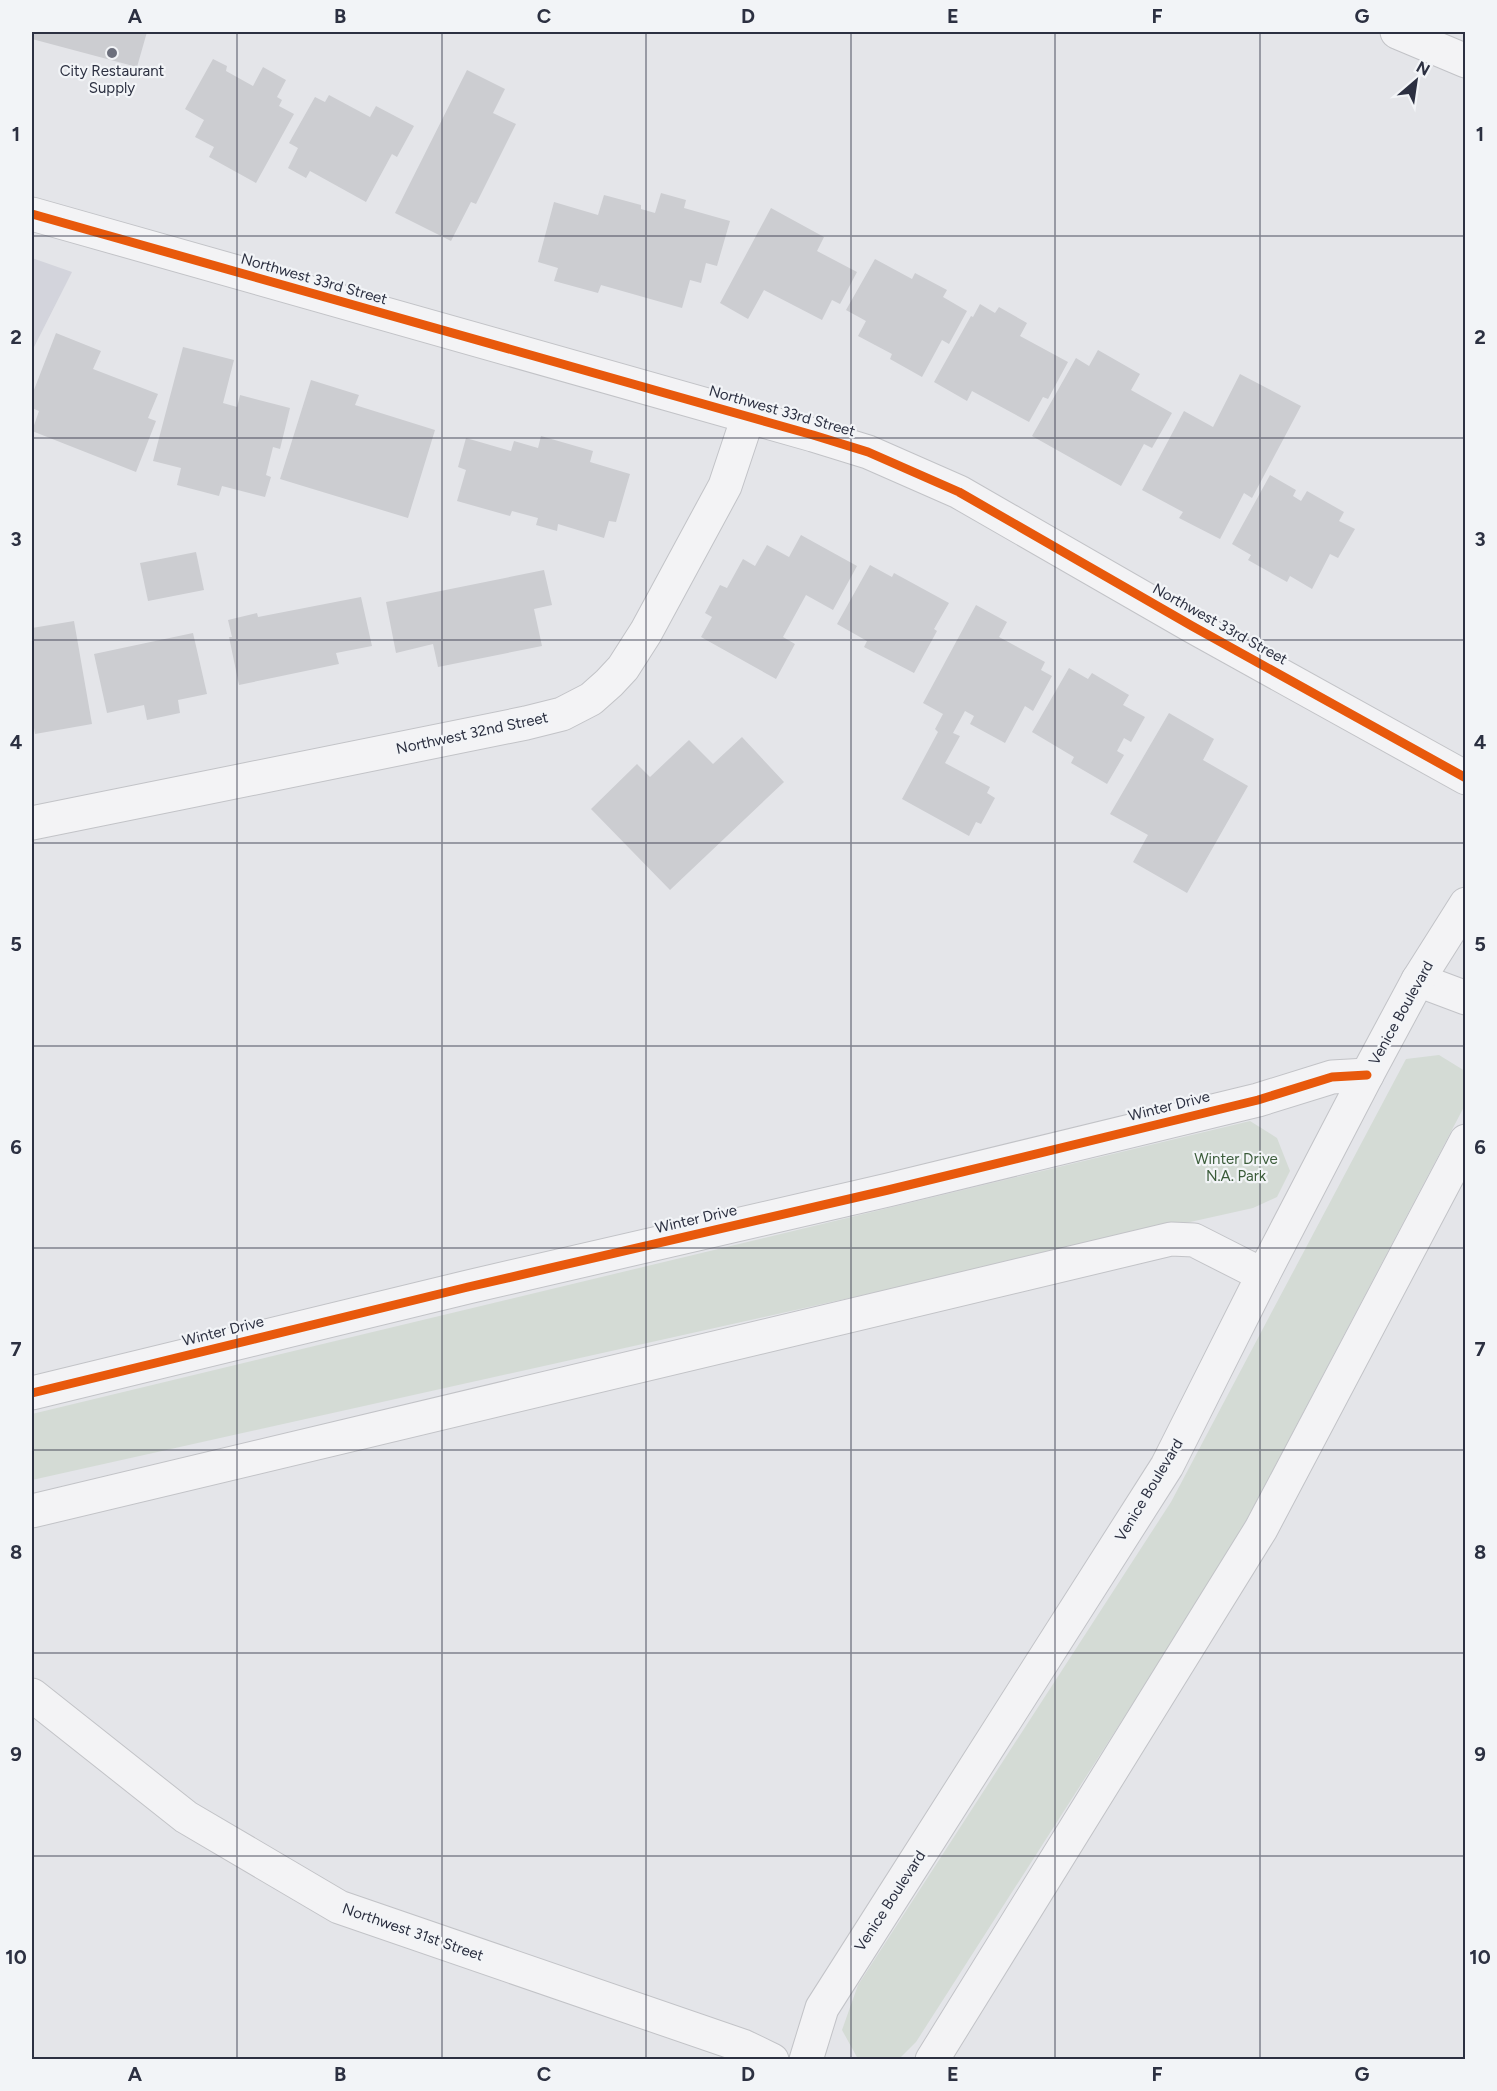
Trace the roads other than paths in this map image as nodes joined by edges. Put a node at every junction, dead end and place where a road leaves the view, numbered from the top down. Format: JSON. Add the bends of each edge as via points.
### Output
{"nodes":[{"id":1,"x":1397,"y":32,"type":"edge"},
{"id":2,"x":1466,"y":61,"type":"edge"},
{"id":3,"x":32,"y":214,"type":"edge"},
{"id":4,"x":748,"y":417,"type":"junction"},
{"id":5,"x":1466,"y":778,"type":"edge"},
{"id":6,"x":32,"y":823,"type":"edge"},
{"id":7,"x":1466,"y":904,"type":"edge"},
{"id":8,"x":1418,"y":980,"type":"junction"},
{"id":9,"x":1466,"y":998,"type":"edge"},
{"id":10,"x":1367,"y":1075,"type":"junction"},
{"id":11,"x":1466,"y":1141,"type":"edge"},
{"id":12,"x":1263,"y":1275,"type":"junction"},
{"id":13,"x":32,"y":1393,"type":"edge"},
{"id":14,"x":32,"y":1511,"type":"edge"},
{"id":15,"x":32,"y":1695,"type":"edge"},
{"id":16,"x":772,"y":2060,"type":"edge"},
{"id":17,"x":806,"y":2060,"type":"edge"},
{"id":18,"x":932,"y":2060,"type":"edge"}],
"edges":[{"from":1,"to":2,"type":"street"},
{"from":3,"to":4,"type":"street","name":"Northwest 33rd Street"},
{"from":4,"to":5,"type":"street","name":"Northwest 33rd Street","via":[[868,452],[959,492]]},
{"from":4,"to":6,"type":"street","name":"Northwest 32nd Street","via":[[725,486],[646,632],[622,668],[591,699],[562,714],[526,723]]},
{"from":7,"to":8,"type":"street","name":"Venice Boulevard"},
{"from":8,"to":9,"type":"street"},
{"from":8,"to":10,"type":"street","name":"Venice Boulevard"},
{"from":10,"to":12,"type":"street","name":"Venice Boulevard"},
{"from":10,"to":13,"type":"street","name":"Winter Drive","via":[[1332,1077],[1258,1100],[910,1185]]},
{"from":11,"to":18,"type":"street","via":[[1261,1529]]},
{"from":12,"to":14,"type":"street","via":[[1194,1240],[1171,1239]]},
{"from":12,"to":17,"type":"street","name":"Venice Boulevard","via":[[1167,1466],[822,2008]]},
{"from":15,"to":16,"type":"street","name":"Northwest 31st Street","via":[[186,1817],[339,1907],[743,2046]]}]}
